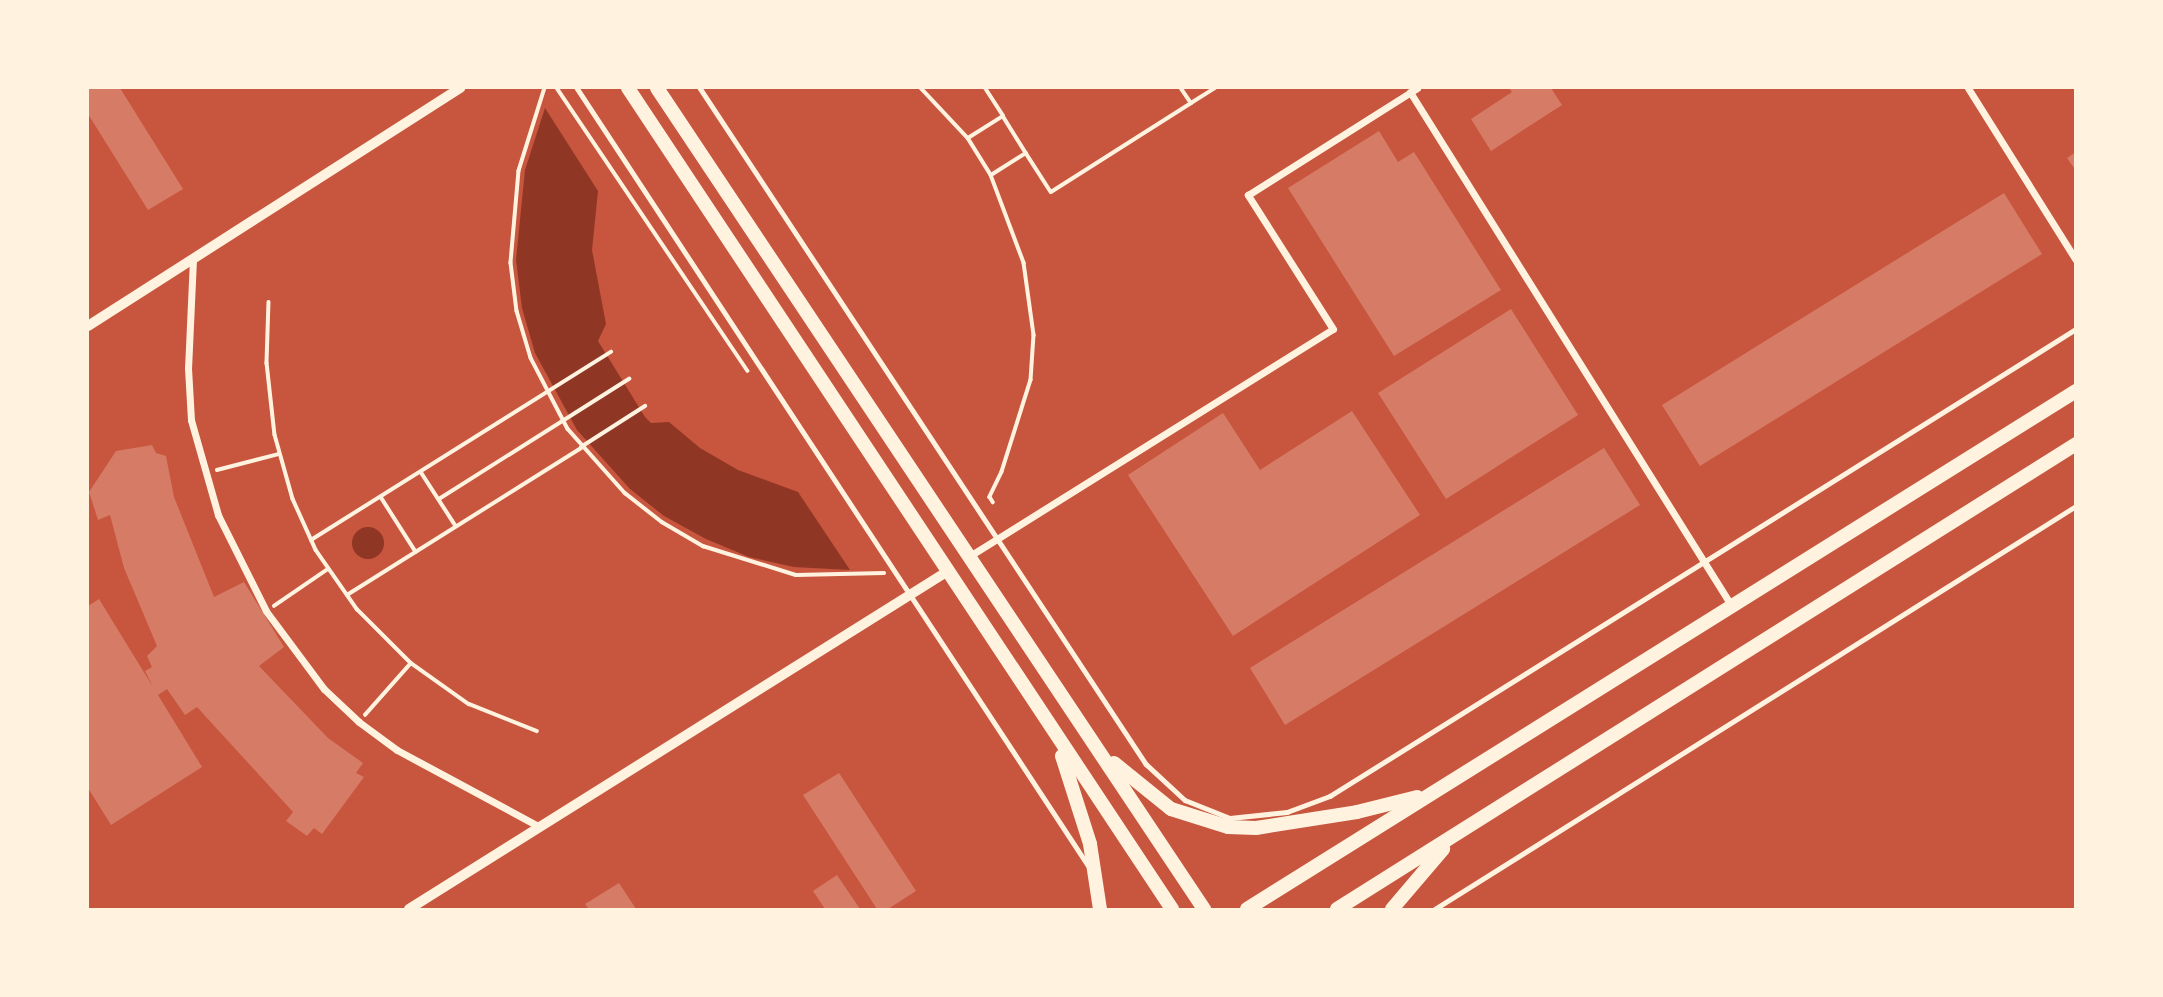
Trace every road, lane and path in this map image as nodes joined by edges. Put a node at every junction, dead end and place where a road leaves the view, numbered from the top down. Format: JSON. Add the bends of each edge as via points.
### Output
{"nodes":[{"id":1,"x":460,"y":88,"type":"edge"},
{"id":2,"x":545,"y":88,"type":"edge"},
{"id":3,"x":557,"y":88,"type":"edge"},
{"id":4,"x":577,"y":88,"type":"edge"},
{"id":5,"x":628,"y":88,"type":"edge"},
{"id":6,"x":657,"y":88,"type":"edge"},
{"id":7,"x":700,"y":88,"type":"edge"},
{"id":8,"x":921,"y":88,"type":"edge"},
{"id":9,"x":985,"y":88,"type":"edge"},
{"id":10,"x":1181,"y":88,"type":"edge"},
{"id":11,"x":1215,"y":88,"type":"edge"},
{"id":12,"x":1968,"y":88,"type":"edge"},
{"id":13,"x":1414,"y":90,"type":"edge"},
{"id":14,"x":1191,"y":103,"type":"junction"},
{"id":15,"x":1003,"y":116,"type":"junction"},
{"id":16,"x":968,"y":138,"type":"junction"},
{"id":17,"x":1026,"y":153,"type":"junction"},
{"id":18,"x":991,"y":175,"type":"junction"},
{"id":19,"x":193,"y":259,"type":"junction"},
{"id":20,"x":2076,"y":260,"type":"edge"},
{"id":21,"x":269,"y":302,"type":"dead end"},
{"id":22,"x":88,"y":326,"type":"edge"},
{"id":23,"x":2076,"y":329,"type":"edge"},
{"id":24,"x":611,"y":352,"type":"dead end"},
{"id":25,"x":752,"y":377,"type":"dead end"},
{"id":26,"x":629,"y":379,"type":"dead end"},
{"id":27,"x":2076,"y":391,"type":"edge"},
{"id":28,"x":547,"y":392,"type":"junction"},
{"id":29,"x":645,"y":406,"type":"dead end"},
{"id":30,"x":564,"y":419,"type":"junction"},
{"id":31,"x":2076,"y":444,"type":"edge"},
{"id":32,"x":582,"y":447,"type":"junction"},
{"id":33,"x":279,"y":454,"type":"junction"},
{"id":34,"x":421,"y":472,"type":"junction"},
{"id":35,"x":205,"y":473,"type":"junction"},
{"id":36,"x":381,"y":497,"type":"junction"},
{"id":37,"x":439,"y":499,"type":"junction"},
{"id":38,"x":993,"y":502,"type":"dead end"},
{"id":39,"x":2076,"y":506,"type":"edge"},
{"id":40,"x":456,"y":526,"type":"junction"},
{"id":41,"x":311,"y":540,"type":"junction"},
{"id":42,"x":416,"y":552,"type":"junction"},
{"id":43,"x":968,"y":557,"type":"junction"},
{"id":44,"x":876,"y":562,"type":"dead end"},
{"id":45,"x":1704,"y":562,"type":"junction"},
{"id":46,"x":328,"y":569,"type":"junction"},
{"id":47,"x":948,"y":571,"type":"junction"},
{"id":48,"x":347,"y":595,"type":"junction"},
{"id":49,"x":1731,"y":605,"type":"junction"},
{"id":50,"x":266,"y":611,"type":"junction"},
{"id":51,"x":411,"y":663,"type":"junction"},
{"id":52,"x":359,"y":722,"type":"junction"},
{"id":53,"x":1050,"y":725,"type":"junction"},
{"id":54,"x":537,"y":731,"type":"dead end"},
{"id":55,"x":1089,"y":738,"type":"junction"},
{"id":56,"x":1435,"y":791,"type":"junction"},
{"id":57,"x":1229,"y":822,"type":"junction"},
{"id":58,"x":540,"y":827,"type":"junction"},
{"id":59,"x":1460,"y":832,"type":"junction"},
{"id":60,"x":1096,"y":877,"type":"junction"},
{"id":61,"x":409,"y":909,"type":"edge"},
{"id":62,"x":1100,"y":909,"type":"edge"},
{"id":63,"x":1172,"y":909,"type":"edge"},
{"id":64,"x":1204,"y":909,"type":"edge"},
{"id":65,"x":1247,"y":909,"type":"edge"},
{"id":66,"x":1337,"y":909,"type":"edge"},
{"id":67,"x":1392,"y":909,"type":"edge"},
{"id":68,"x":1436,"y":909,"type":"edge"}],
"edges":[{"from":1,"to":19,"type":"street"},
{"from":2,"to":28,"type":"path","via":[[519,171],[510,239],[517,311]]},
{"from":3,"to":25,"type":"path"},
{"from":4,"to":60,"type":"lane"},
{"from":5,"to":47,"type":"main road"},
{"from":6,"to":43,"type":"main road"},
{"from":7,"to":57,"type":"lane","via":[[1146,764],[1185,800]]},
{"from":8,"to":16,"type":"path"},
{"from":9,"to":15,"type":"path"},
{"from":10,"to":14,"type":"path"},
{"from":11,"to":14,"type":"path"},
{"from":12,"to":20,"type":"street"},
{"from":13,"to":43,"type":"street","via":[[1248,195],[1333,328]]},
{"from":13,"to":45,"type":"street"},
{"from":14,"to":17,"type":"path","via":[[1051,191]]},
{"from":15,"to":16,"type":"path"},
{"from":15,"to":17,"type":"path"},
{"from":16,"to":18,"type":"path"},
{"from":17,"to":18,"type":"path"},
{"from":18,"to":38,"type":"path","via":[[1024,263],[1034,335],[1028,391],[990,497]]},
{"from":19,"to":22,"type":"street"},
{"from":19,"to":35,"type":"street","via":[[188,368],[191,420]]},
{"from":21,"to":33,"type":"path","via":[[268,385]]},
{"from":23,"to":45,"type":"lane"},
{"from":24,"to":28,"type":"path"},
{"from":26,"to":30,"type":"path"},
{"from":27,"to":49,"type":"main road"},
{"from":28,"to":30,"type":"path"},
{"from":28,"to":34,"type":"path"},
{"from":29,"to":32,"type":"path"},
{"from":30,"to":32,"type":"path"},
{"from":30,"to":37,"type":"path"},
{"from":31,"to":59,"type":"main road"},
{"from":32,"to":40,"type":"path"},
{"from":32,"to":44,"type":"path","via":[[652,515],[727,556],[771,570],[821,577],[884,573]]},
{"from":33,"to":35,"type":"path"},
{"from":33,"to":41,"type":"path"},
{"from":34,"to":36,"type":"path"},
{"from":34,"to":37,"type":"path"},
{"from":35,"to":50,"type":"street","via":[[218,515]]},
{"from":36,"to":41,"type":"path"},
{"from":36,"to":42,"type":"path"},
{"from":37,"to":40,"type":"path"},
{"from":39,"to":68,"type":"lane"},
{"from":40,"to":42,"type":"path"},
{"from":41,"to":46,"type":"path"},
{"from":42,"to":48,"type":"path"},
{"from":43,"to":55,"type":"main road"},
{"from":45,"to":49,"type":"street"},
{"from":45,"to":57,"type":"lane","via":[[1312,806]]},
{"from":46,"to":48,"type":"path"},
{"from":46,"to":50,"type":"path"},
{"from":47,"to":53,"type":"main road"},
{"from":47,"to":58,"type":"street"},
{"from":48,"to":51,"type":"path"},
{"from":49,"to":56,"type":"main road"},
{"from":50,"to":52,"type":"street","via":[[324,689]]},
{"from":51,"to":52,"type":"path"},
{"from":51,"to":54,"type":"path","via":[[469,704]]},
{"from":52,"to":58,"type":"street","via":[[397,750]]},
{"from":53,"to":60,"type":"main road","via":[[1074,785]]},
{"from":53,"to":63,"type":"main road"},
{"from":55,"to":57,"type":"main road","via":[[1145,792],[1171,810]]},
{"from":55,"to":64,"type":"main road"},
{"from":56,"to":57,"type":"main road","via":[[1357,812],[1256,828]]},
{"from":56,"to":65,"type":"main road"},
{"from":58,"to":61,"type":"street"},
{"from":59,"to":66,"type":"main road"},
{"from":59,"to":67,"type":"main road"},
{"from":60,"to":62,"type":"main road"}]}
